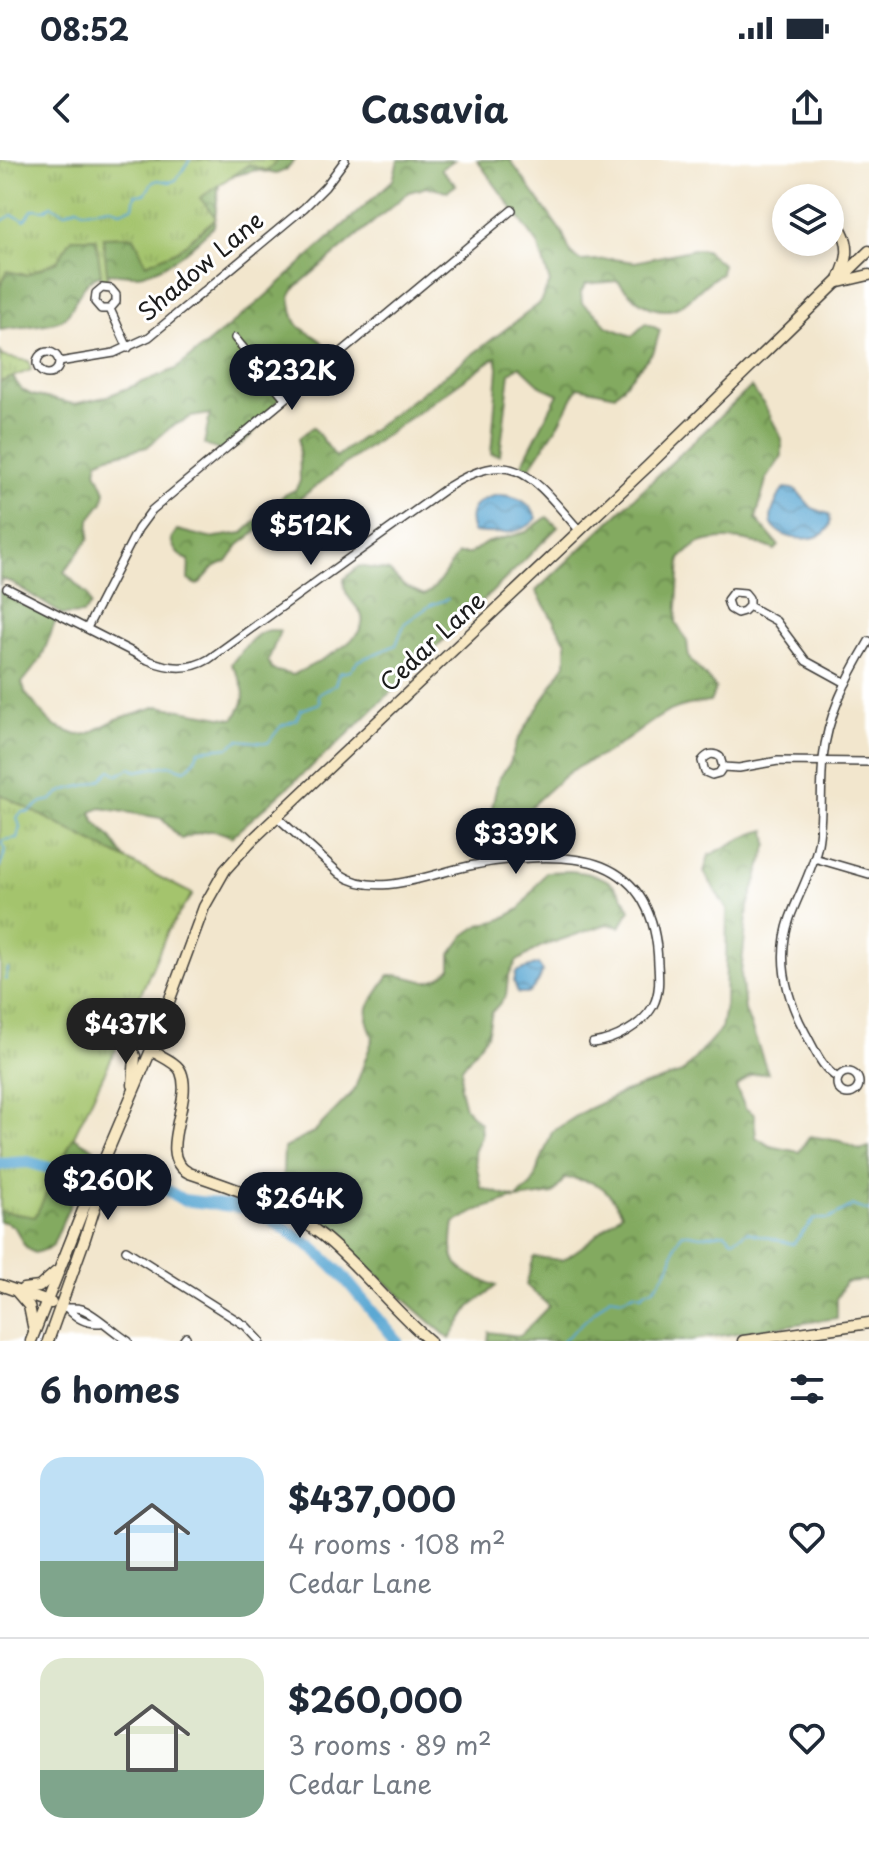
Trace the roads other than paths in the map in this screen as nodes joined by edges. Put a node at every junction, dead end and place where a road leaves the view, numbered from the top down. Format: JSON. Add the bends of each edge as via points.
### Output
{"nodes":[{"id":1,"x":345,"y":160,"type":"edge"},
{"id":2,"x":512,"y":210,"type":"dead end"},
{"id":3,"x":844,"y":237,"type":"edge"},
{"id":4,"x":869,"y":252,"type":"edge"},
{"id":5,"x":869,"y":275,"type":"edge"},
{"id":6,"x":837,"y":283,"type":"junction"},
{"id":7,"x":110,"y":309,"type":"dead end"},
{"id":8,"x":235,"y":338,"type":"dead end"},
{"id":9,"x":128,"y":348,"type":"junction"},
{"id":10,"x":59,"y":362,"type":"dead end"},
{"id":11,"x":285,"y":398,"type":"junction"},
{"id":12,"x":580,"y":531,"type":"junction"},
{"id":13,"x":7,"y":588,"type":"dead end"},
{"id":14,"x":749,"y":606,"type":"dead end"},
{"id":15,"x":87,"y":628,"type":"junction"},
{"id":16,"x":869,"y":641,"type":"edge"},
{"id":17,"x":846,"y":683,"type":"junction"},
{"id":18,"x":822,"y":762,"type":"junction"},
{"id":19,"x":869,"y":762,"type":"edge"},
{"id":20,"x":723,"y":767,"type":"dead end"},
{"id":21,"x":277,"y":817,"type":"junction"},
{"id":22,"x":814,"y":858,"type":"junction"},
{"id":23,"x":869,"y":874,"type":"edge"},
{"id":24,"x":166,"y":1007,"type":"junction"},
{"id":25,"x":593,"y":1043,"type":"dead end"},
{"id":26,"x":151,"y":1050,"type":"junction"},
{"id":27,"x":838,"y":1078,"type":"dead end"},
{"id":28,"x":133,"y":1095,"type":"junction"},
{"id":29,"x":93,"y":1198,"type":"junction"},
{"id":30,"x":126,"y":1250,"type":"dead end"},
{"id":31,"x":61,"y":1267,"type":"junction"},
{"id":32,"x":0,"y":1285,"type":"edge"},
{"id":33,"x":13,"y":1289,"type":"junction"},
{"id":34,"x":58,"y":1305,"type":"junction"},
{"id":35,"x":869,"y":1323,"type":"edge"},
{"id":36,"x":35,"y":1339,"type":"edge"},
{"id":37,"x":48,"y":1341,"type":"edge"},
{"id":38,"x":128,"y":1341,"type":"edge"},
{"id":39,"x":260,"y":1341,"type":"edge"},
{"id":40,"x":430,"y":1341,"type":"edge"},
{"id":41,"x":743,"y":1341,"type":"edge"}],
"edges":[{"from":1,"to":9,"type":"street","name":"Shadow Lane","via":[[304,208],[159,329]]},
{"from":2,"to":11,"type":"street"},
{"from":3,"to":6,"type":"main road","via":[[848,257]]},
{"from":4,"to":6,"type":"main road","name":"Cedar Lane"},
{"from":5,"to":6,"type":"main road"},
{"from":6,"to":12,"type":"main road","name":"Cedar Lane"},
{"from":7,"to":9,"type":"street"},
{"from":8,"to":11,"type":"street"},
{"from":9,"to":10,"type":"street","name":"Shadow Lane"},
{"from":11,"to":15,"type":"street","via":[[152,510]]},
{"from":12,"to":15,"type":"street","via":[[531,478],[508,468],[486,468],[448,487],[203,663],[178,668],[158,664]]},
{"from":12,"to":21,"type":"main road","name":"Cedar Lane"},
{"from":13,"to":15,"type":"street"},
{"from":14,"to":17,"type":"street","via":[[772,617],[806,661]]},
{"from":16,"to":17,"type":"street"},
{"from":17,"to":18,"type":"street","via":[[829,724]]},
{"from":18,"to":19,"type":"street"},
{"from":18,"to":20,"type":"street"},
{"from":18,"to":22,"type":"street"},
{"from":21,"to":24,"type":"main road","name":"Cedar Lane","via":[[217,883]]},
{"from":21,"to":25,"type":"street","via":[[340,874],[367,885],[489,862],[557,859],[593,863],[622,877],[644,901],[655,928],[657,996],[647,1015],[633,1026]]},
{"from":22,"to":23,"type":"street"},
{"from":22,"to":27,"type":"street","via":[[786,931],[784,969],[796,1015],[825,1068]]},
{"from":24,"to":26,"type":"main road","name":"Cedar Lane"},
{"from":24,"to":28,"type":"main road","via":[[142,1033],[123,1033],[135,1056]]},
{"from":26,"to":28,"type":"main road","name":"Cedar Lane"},
{"from":26,"to":40,"type":"main road","via":[[182,1075],[174,1152],[179,1166],[269,1202],[309,1226]]},
{"from":28,"to":29,"type":"main road","name":"Cedar Lane"},
{"from":29,"to":31,"type":"main road","name":"Cedar Lane"},
{"from":29,"to":34,"type":"main road","name":"Cedar Lane"},
{"from":30,"to":39,"type":"street","via":[[246,1326]]},
{"from":31,"to":33,"type":"main road","via":[[39,1287]]},
{"from":31,"to":34,"type":"main road","name":"Cedar Lane"},
{"from":32,"to":33,"type":"main road"},
{"from":33,"to":34,"type":"main road"},
{"from":33,"to":36,"type":"main road","via":[[29,1306]]},
{"from":34,"to":36,"type":"main road","name":"Cedar Lane"},
{"from":34,"to":37,"type":"main road","name":"Cedar Lane"},
{"from":34,"to":38,"type":"street"},
{"from":35,"to":41,"type":"main road"}]}
